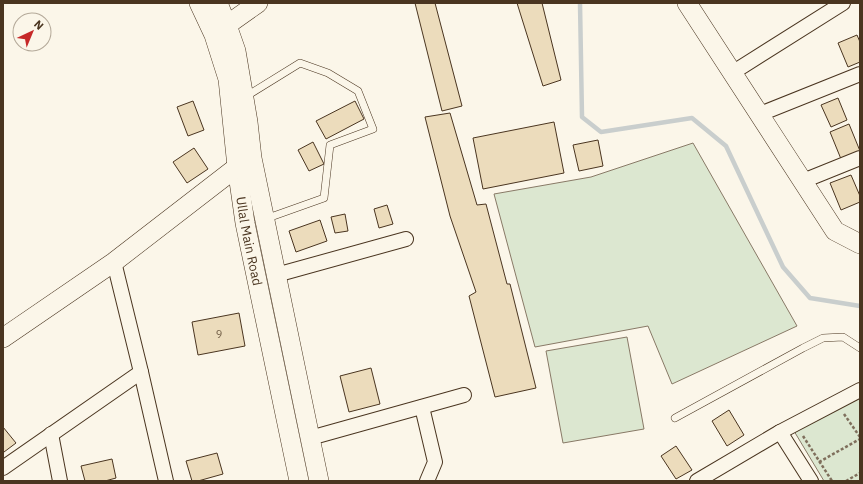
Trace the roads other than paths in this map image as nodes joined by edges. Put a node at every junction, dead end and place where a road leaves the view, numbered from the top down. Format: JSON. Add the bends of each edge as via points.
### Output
{"nodes":[{"id":1,"x":199,"y":3,"type":"edge"},
{"id":2,"x":218,"y":3,"type":"edge"},
{"id":3,"x":258,"y":3,"type":"edge"},
{"id":4,"x":687,"y":3,"type":"edge"},
{"id":5,"x":843,"y":3,"type":"edge"},
{"id":6,"x":220,"y":30,"type":"junction"},
{"id":7,"x":732,"y":73,"type":"junction"},
{"id":8,"x":860,"y":74,"type":"edge"},
{"id":9,"x":244,"y":98,"type":"junction"},
{"id":10,"x":760,"y":114,"type":"junction"},
{"id":11,"x":860,"y":158,"type":"edge"},
{"id":12,"x":245,"y":162,"type":"junction"},
{"id":13,"x":803,"y":181,"type":"junction"},
{"id":14,"x":265,"y":219,"type":"junction"},
{"id":15,"x":406,"y":239,"type":"dead end"},
{"id":16,"x":860,"y":244,"type":"edge"},
{"id":17,"x":114,"y":262,"type":"junction"},
{"id":18,"x":276,"y":275,"type":"junction"},
{"id":19,"x":3,"y":338,"type":"edge"},
{"id":20,"x":860,"y":348,"type":"edge"},
{"id":21,"x":141,"y":372,"type":"junction"},
{"id":22,"x":860,"y":390,"type":"edge"},
{"id":23,"x":464,"y":395,"type":"dead end"},
{"id":24,"x":422,"y":407,"type":"junction"},
{"id":25,"x":676,"y":418,"type":"dead end"},
{"id":26,"x":780,"y":432,"type":"junction"},
{"id":27,"x":51,"y":434,"type":"junction"},
{"id":28,"x":310,"y":438,"type":"junction"},
{"id":29,"x":3,"y":468,"type":"edge"},
{"id":30,"x":60,"y":481,"type":"edge"},
{"id":31,"x":166,"y":481,"type":"edge"},
{"id":32,"x":299,"y":481,"type":"edge"},
{"id":33,"x":318,"y":481,"type":"edge"},
{"id":34,"x":426,"y":481,"type":"edge"},
{"id":35,"x":697,"y":481,"type":"edge"},
{"id":36,"x":811,"y":481,"type":"edge"}],
"edges":[{"from":1,"to":6,"type":"main road","name":"Ullal Main Road"},
{"from":2,"to":6,"type":"main road","name":"Ullal Main Road"},
{"from":3,"to":6,"type":"main road"},
{"from":4,"to":7,"type":"main road"},
{"from":5,"to":7,"type":"street"},
{"from":6,"to":9,"type":"main road","name":"Ullal Main Road","via":[[236,51]]},
{"from":6,"to":12,"type":"main road","name":"Ullal Main Road"},
{"from":7,"to":10,"type":"main road"},
{"from":8,"to":10,"type":"street"},
{"from":9,"to":12,"type":"main road","name":"Ullal Main Road","via":[[248,122]]},
{"from":9,"to":14,"type":"lane","via":[[300,63],[328,73],[358,90],[373,129],[330,145],[324,198]]},
{"from":10,"to":13,"type":"main road"},
{"from":11,"to":13,"type":"street"},
{"from":12,"to":14,"type":"main road","name":"Ullal Main Road"},
{"from":12,"to":17,"type":"main road"},
{"from":12,"to":32,"type":"main road","name":"Ullal Main Road","via":[[245,223]]},
{"from":13,"to":16,"type":"main road","via":[[835,231]]},
{"from":14,"to":18,"type":"main road","name":"Ullal Main Road"},
{"from":15,"to":18,"type":"street"},
{"from":17,"to":19,"type":"main road"},
{"from":17,"to":21,"type":"street"},
{"from":18,"to":28,"type":"main road","name":"Ullal Main Road"},
{"from":20,"to":25,"type":"lane","via":[[842,337],[823,338]]},
{"from":21,"to":27,"type":"street"},
{"from":21,"to":31,"type":"street"},
{"from":22,"to":26,"type":"street"},
{"from":23,"to":24,"type":"street"},
{"from":24,"to":28,"type":"street"},
{"from":24,"to":34,"type":"street","via":[[434,462]]},
{"from":26,"to":35,"type":"street"},
{"from":26,"to":36,"type":"street"},
{"from":27,"to":29,"type":"street"},
{"from":27,"to":30,"type":"street"},
{"from":28,"to":33,"type":"main road","name":"Ullal Main Road"}]}
